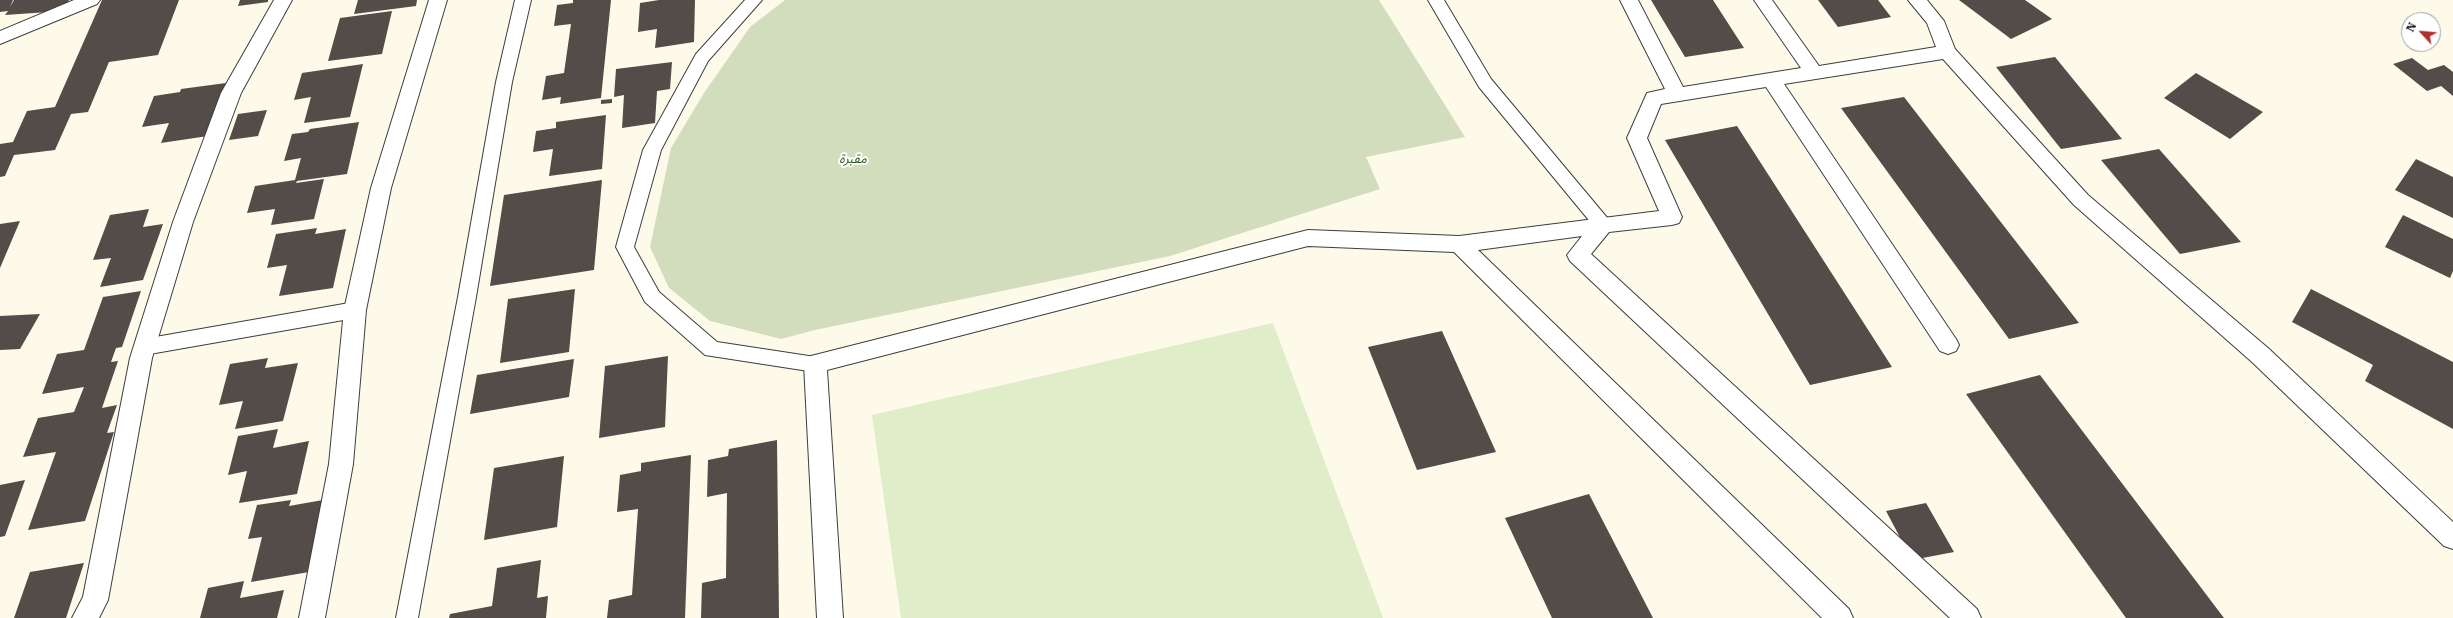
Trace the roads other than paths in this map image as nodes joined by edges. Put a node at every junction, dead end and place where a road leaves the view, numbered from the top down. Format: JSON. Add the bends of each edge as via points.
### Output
{"nodes":[{"id":1,"x":91,"y":0,"type":"edge"},
{"id":2,"x":283,"y":0,"type":"edge"},
{"id":3,"x":438,"y":0,"type":"edge"},
{"id":4,"x":523,"y":0,"type":"edge"},
{"id":5,"x":754,"y":0,"type":"edge"},
{"id":6,"x":1436,"y":0,"type":"edge"},
{"id":7,"x":1629,"y":0,"type":"edge"},
{"id":8,"x":1763,"y":0,"type":"edge"},
{"id":9,"x":1917,"y":0,"type":"edge"},
{"id":10,"x":0,"y":38,"type":"edge"},
{"id":11,"x":1947,"y":52,"type":"junction"},
{"id":12,"x":1814,"y":73,"type":"junction"},
{"id":13,"x":1771,"y":79,"type":"junction"},
{"id":14,"x":1677,"y":94,"type":"junction"},
{"id":15,"x":1603,"y":225,"type":"junction"},
{"id":16,"x":1460,"y":244,"type":"junction"},
{"id":17,"x":355,"y":310,"type":"junction"},
{"id":18,"x":1948,"y":345,"type":"dead end"},
{"id":19,"x":144,"y":347,"type":"junction"},
{"id":20,"x":815,"y":364,"type":"junction"},
{"id":21,"x":2453,"y":538,"type":"edge"},
{"id":22,"x":85,"y":618,"type":"edge"},
{"id":23,"x":312,"y":618,"type":"edge"},
{"id":24,"x":407,"y":618,"type":"edge"},
{"id":25,"x":830,"y":618,"type":"edge"},
{"id":26,"x":1840,"y":618,"type":"edge"},
{"id":27,"x":1968,"y":618,"type":"edge"}],
"edges":[{"from":1,"to":10,"type":"street"},
{"from":2,"to":19,"type":"street","via":[[231,93],[183,222]]},
{"from":3,"to":17,"type":"street","via":[[381,188]]},
{"from":4,"to":24,"type":"lane","via":[[504,82]]},
{"from":5,"to":20,"type":"lane","via":[[702,58],[652,150],[625,247],[652,297],[712,349]]},
{"from":6,"to":15,"type":"lane","via":[[1484,83]]},
{"from":7,"to":14,"type":"street"},
{"from":8,"to":12,"type":"street"},
{"from":9,"to":11,"type":"street","via":[[1935,20]]},
{"from":11,"to":12,"type":"street"},
{"from":11,"to":21,"type":"street","via":[[2081,200],[2260,355]]},
{"from":12,"to":13,"type":"street"},
{"from":13,"to":14,"type":"street"},
{"from":13,"to":18,"type":"street"},
{"from":14,"to":15,"type":"street","via":[[1654,98],[1636,138],[1672,217]]},
{"from":15,"to":16,"type":"street"},
{"from":15,"to":27,"type":"street","via":[[1578,255]]},
{"from":16,"to":20,"type":"street","via":[[1308,238]]},
{"from":16,"to":26,"type":"street"},
{"from":17,"to":19,"type":"lane"},
{"from":17,"to":23,"type":"street","via":[[342,464]]},
{"from":19,"to":22,"type":"street","via":[[95,600]]},
{"from":20,"to":25,"type":"street"}]}
